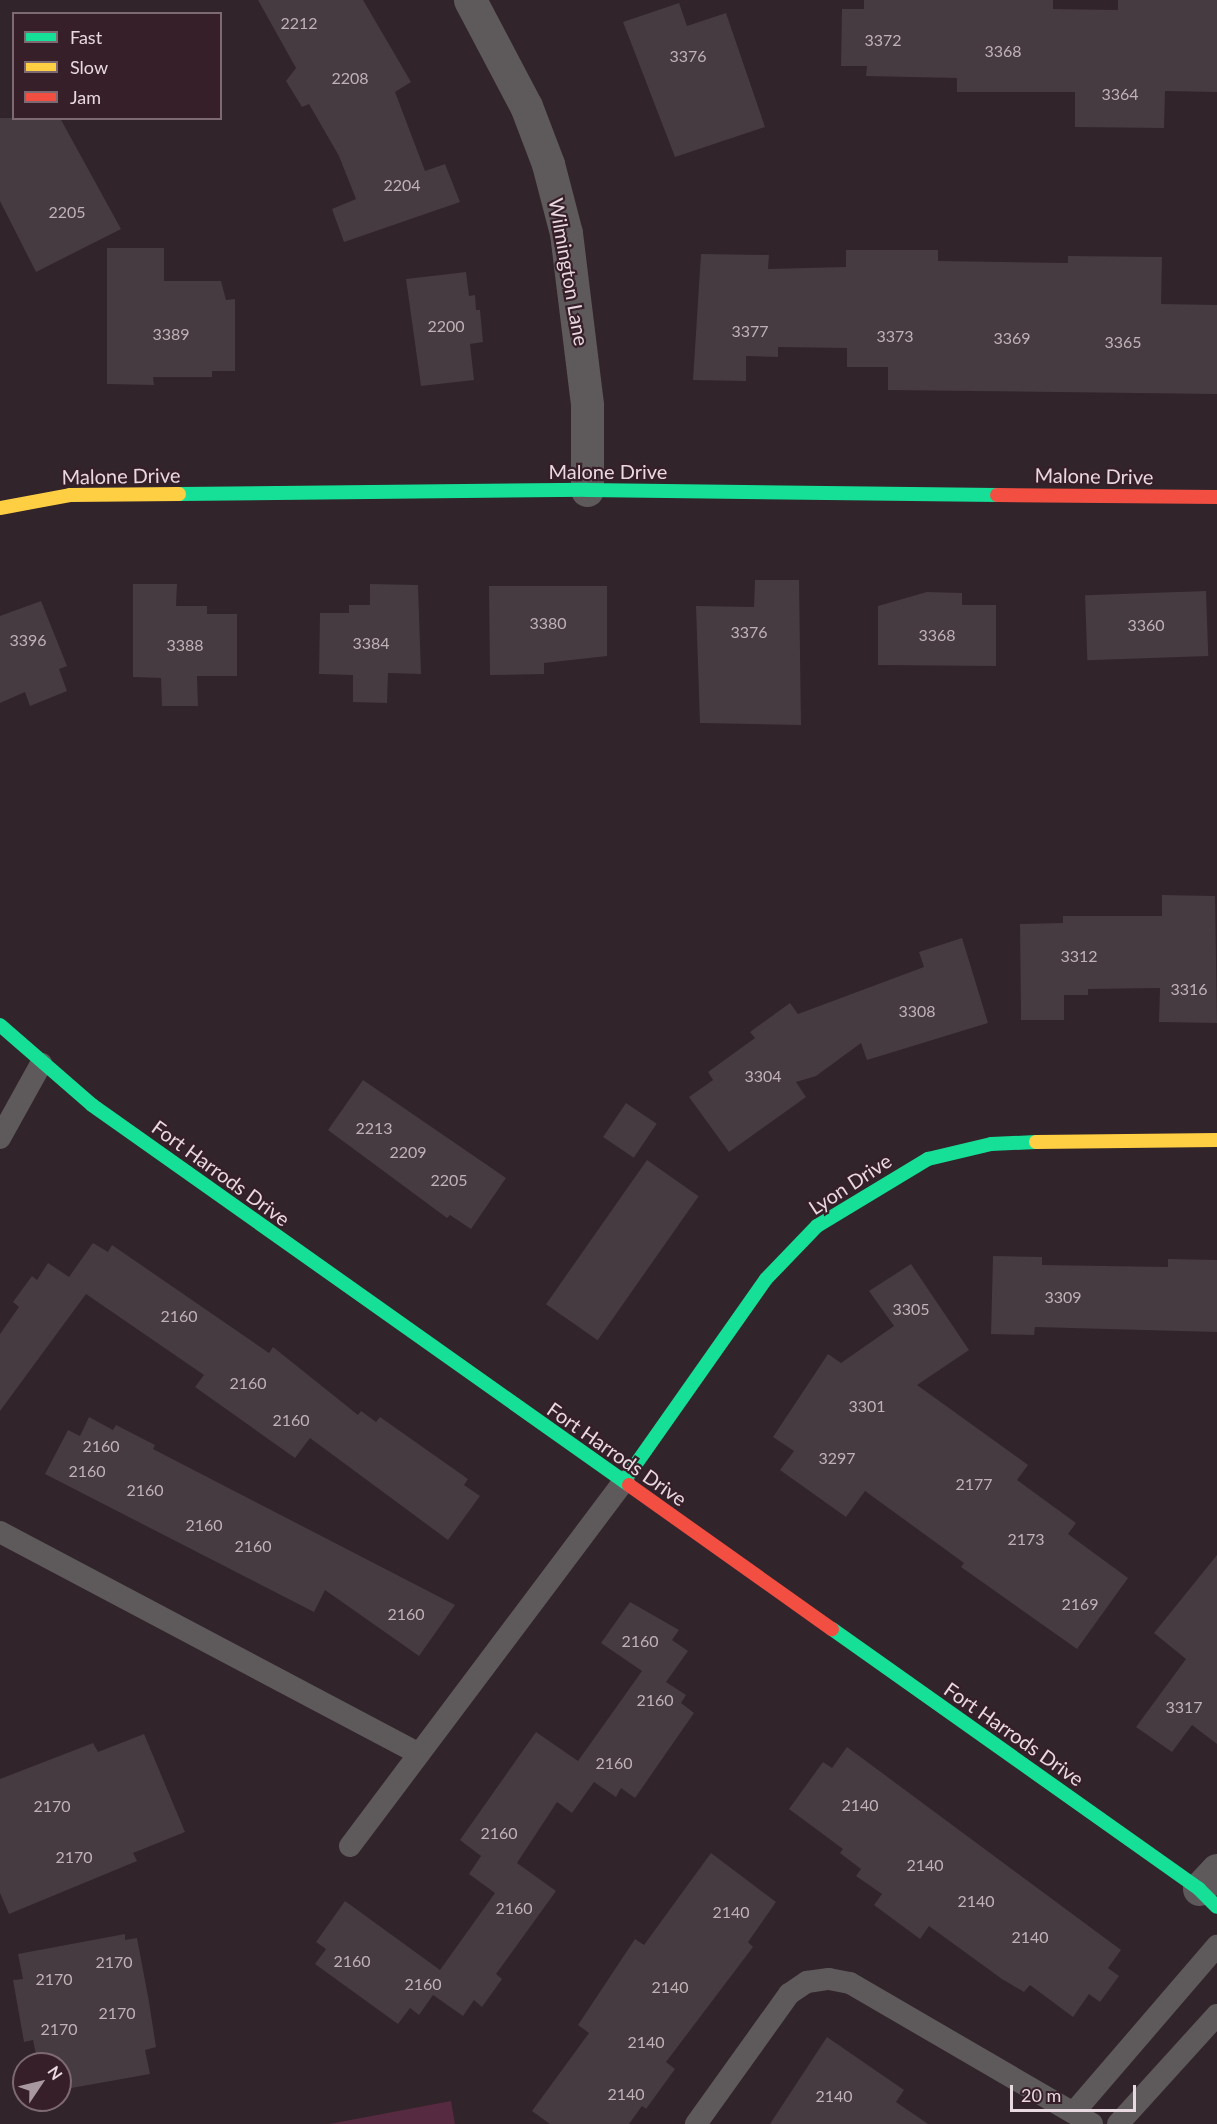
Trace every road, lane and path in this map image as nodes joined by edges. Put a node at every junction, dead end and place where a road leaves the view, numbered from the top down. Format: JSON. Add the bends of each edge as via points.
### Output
{"nodes":[{"id":1,"x":470,"y":0,"type":"edge"},
{"id":2,"x":586,"y":490,"type":"junction"},
{"id":3,"x":1217,"y":497,"type":"edge"},
{"id":4,"x":0,"y":507,"type":"edge"},
{"id":5,"x":0,"y":1025,"type":"edge"},
{"id":6,"x":41,"y":1064,"type":"junction"},
{"id":7,"x":0,"y":1137,"type":"edge"},
{"id":8,"x":1217,"y":1140,"type":"edge"},
{"id":9,"x":624,"y":1481,"type":"junction"},
{"id":10,"x":0,"y":1532,"type":"edge"},
{"id":11,"x":419,"y":1754,"type":"junction"},
{"id":12,"x":350,"y":1846,"type":"dead end"},
{"id":13,"x":1211,"y":1889,"type":"edge"},
{"id":14,"x":1217,"y":1946,"type":"edge"},
{"id":15,"x":1217,"y":2015,"type":"edge"},
{"id":16,"x":1083,"y":2118,"type":"edge"},
{"id":17,"x":696,"y":2124,"type":"edge"},
{"id":18,"x":1118,"y":2124,"type":"edge"}],
"edges":[{"from":1,"to":2,"type":"street","name":"Wilmington Lane","via":[[526,106],[548,164],[566,233],[587,405]]},
{"from":2,"to":3,"type":"street","name":"Malone Drive"},
{"from":2,"to":4,"type":"street","name":"Malone Drive","via":[[70,495]]},
{"from":5,"to":6,"type":"street","name":"Fort Harrods Drive"},
{"from":6,"to":7,"type":"lane"},
{"from":6,"to":9,"type":"street","name":"Fort Harrods Drive","via":[[168,1160]]},
{"from":8,"to":9,"type":"street","name":"Lyon Drive","via":[[1088,1139],[992,1144],[928,1159],[886,1182],[817,1226],[766,1279]]},
{"from":9,"to":11,"type":"lane"},
{"from":9,"to":13,"type":"street","name":"Fort Harrods Drive"},
{"from":10,"to":11,"type":"lane"},
{"from":11,"to":12,"type":"lane"},
{"from":14,"to":16,"type":"lane"},
{"from":15,"to":18,"type":"lane"},
{"from":16,"to":17,"type":"lane","via":[[850,1983],[830,1979],[807,1982],[789,1995]]}]}
